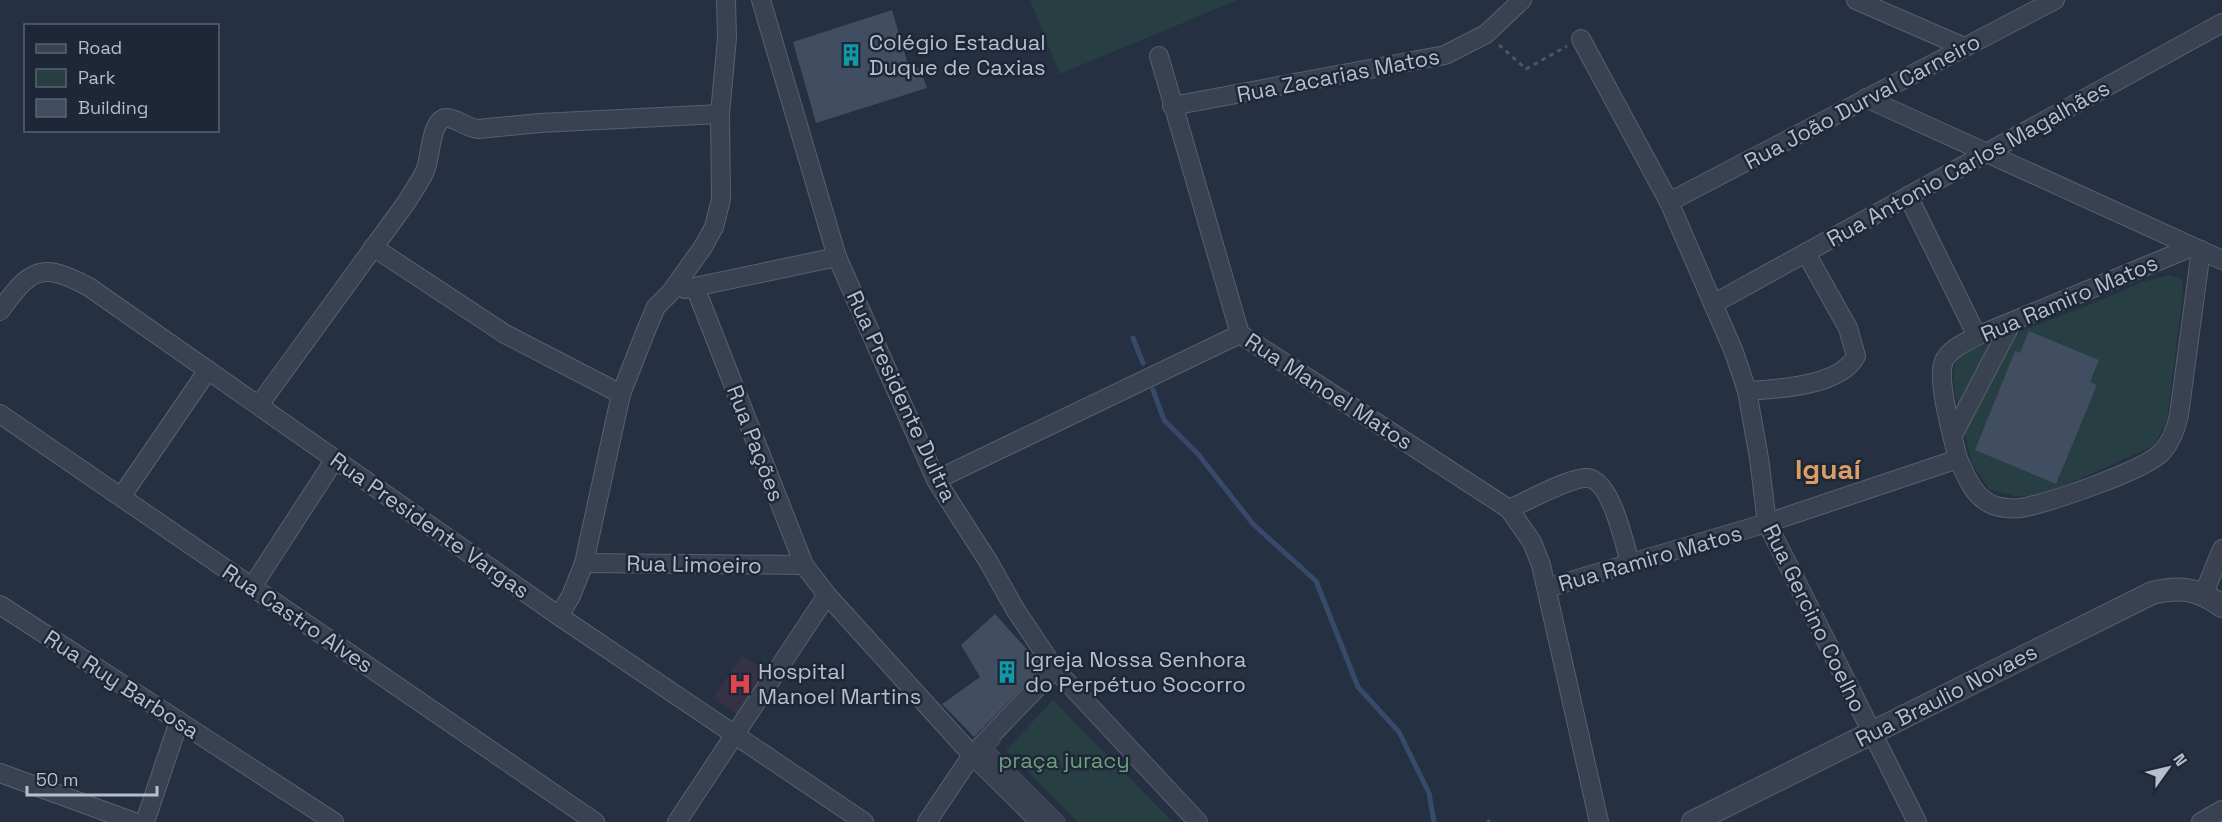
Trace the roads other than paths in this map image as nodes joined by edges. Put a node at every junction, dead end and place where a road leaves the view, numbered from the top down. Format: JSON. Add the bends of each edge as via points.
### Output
{"nodes":[{"id":1,"x":726,"y":0,"type":"edge"},
{"id":2,"x":761,"y":0,"type":"edge"},
{"id":3,"x":1522,"y":0,"type":"edge"},
{"id":4,"x":1856,"y":0,"type":"edge"},
{"id":5,"x":2055,"y":0,"type":"edge"},
{"id":6,"x":2222,"y":23,"type":"edge"},
{"id":7,"x":1581,"y":39,"type":"road end"},
{"id":8,"x":1964,"y":47,"type":"junction"},
{"id":9,"x":1160,"y":56,"type":"dead end"},
{"id":10,"x":1866,"y":98,"type":"junction"},
{"id":11,"x":1172,"y":106,"type":"junction"},
{"id":12,"x":720,"y":114,"type":"junction"},
{"id":13,"x":1988,"y":152,"type":"junction"},
{"id":14,"x":1908,"y":196,"type":"junction"},
{"id":15,"x":1669,"y":202,"type":"junction"},
{"id":16,"x":374,"y":247,"type":"junction"},
{"id":17,"x":2197,"y":248,"type":"junction"},
{"id":18,"x":1806,"y":253,"type":"junction"},
{"id":19,"x":837,"y":257,"type":"junction"},
{"id":20,"x":2222,"y":260,"type":"edge"},
{"id":21,"x":695,"y":287,"type":"junction"},
{"id":22,"x":671,"y":292,"type":"junction"},
{"id":23,"x":1713,"y":304,"type":"junction"},
{"id":24,"x":0,"y":311,"type":"edge"},
{"id":25,"x":2012,"y":322,"type":"junction"},
{"id":26,"x":1240,"y":334,"type":"junction"},
{"id":27,"x":1977,"y":336,"type":"junction"},
{"id":28,"x":208,"y":370,"type":"junction"},
{"id":29,"x":1747,"y":392,"type":"junction"},
{"id":30,"x":621,"y":394,"type":"junction"},
{"id":31,"x":259,"y":405,"type":"junction"},
{"id":32,"x":0,"y":414,"type":"edge"},
{"id":33,"x":1953,"y":435,"type":"junction"},
{"id":34,"x":335,"y":459,"type":"junction"},
{"id":35,"x":1958,"y":459,"type":"junction"},
{"id":36,"x":936,"y":480,"type":"junction"},
{"id":37,"x":121,"y":497,"type":"junction"},
{"id":38,"x":1509,"y":509,"type":"junction"},
{"id":39,"x":1767,"y":523,"type":"junction"},
{"id":40,"x":2222,"y":549,"type":"edge"},
{"id":41,"x":584,"y":563,"type":"junction"},
{"id":42,"x":1630,"y":564,"type":"junction"},
{"id":43,"x":804,"y":565,"type":"junction"},
{"id":44,"x":252,"y":587,"type":"junction"},
{"id":45,"x":1547,"y":588,"type":"junction"},
{"id":46,"x":827,"y":595,"type":"junction"},
{"id":47,"x":2213,"y":600,"type":"edge"},
{"id":48,"x":0,"y":605,"type":"edge"},
{"id":49,"x":558,"y":616,"type":"junction"},
{"id":50,"x":1052,"y":673,"type":"junction"},
{"id":51,"x":179,"y":721,"type":"junction"},
{"id":52,"x":1871,"y":733,"type":"junction"},
{"id":53,"x":735,"y":735,"type":"junction"},
{"id":54,"x":972,"y":755,"type":"junction"},
{"id":55,"x":0,"y":773,"type":"edge"},
{"id":56,"x":2222,"y":810,"type":"edge"},
{"id":57,"x":134,"y":822,"type":"edge"},
{"id":58,"x":145,"y":822,"type":"edge"},
{"id":59,"x":334,"y":822,"type":"edge"},
{"id":60,"x":595,"y":822,"type":"edge"},
{"id":61,"x":677,"y":822,"type":"edge"},
{"id":62,"x":864,"y":822,"type":"edge"},
{"id":63,"x":927,"y":822,"type":"edge"},
{"id":64,"x":1040,"y":822,"type":"edge"},
{"id":65,"x":1058,"y":822,"type":"edge"},
{"id":66,"x":1192,"y":822,"type":"edge"},
{"id":67,"x":1198,"y":822,"type":"edge"},
{"id":68,"x":1599,"y":822,"type":"edge"},
{"id":69,"x":1693,"y":822,"type":"edge"},
{"id":70,"x":1917,"y":822,"type":"edge"},
{"id":71,"x":2201,"y":822,"type":"edge"}],
"edges":[{"from":1,"to":12,"type":"street"},
{"from":2,"to":19,"type":"street","name":"Rua Presidente Dultra"},
{"from":3,"to":11,"type":"street","name":"Rua Zacarias Matos","via":[[1486,34],[1445,55]]},
{"from":4,"to":8,"type":"street"},
{"from":5,"to":8,"type":"street","name":"Rua João Durval Carneiro"},
{"from":6,"to":13,"type":"street","name":"Rua Antonio Carlos Magalhães"},
{"from":7,"to":15,"type":"street","name":"Rua Gercino Coelho"},
{"from":8,"to":10,"type":"street","name":"Rua João Durval Carneiro"},
{"from":9,"to":11,"type":"street","name":"Rua Manoel Matos"},
{"from":10,"to":13,"type":"street"},
{"from":10,"to":15,"type":"street","name":"Rua João Durval Carneiro"},
{"from":11,"to":26,"type":"street","name":"Rua Manoel Matos"},
{"from":12,"to":16,"type":"street","via":[[478,129],[444,118],[434,131],[426,171]]},
{"from":12,"to":22,"type":"street","via":[[721,199],[714,226],[704,247]]},
{"from":13,"to":14,"type":"street","name":"Rua Antonio Carlos Magalhães"},
{"from":13,"to":17,"type":"street"},
{"from":14,"to":18,"type":"street","name":"Rua Antonio Carlos Magalhães"},
{"from":14,"to":27,"type":"street"},
{"from":15,"to":23,"type":"street","name":"Rua Gercino Coelho"},
{"from":16,"to":30,"type":"street","via":[[505,334]]},
{"from":16,"to":31,"type":"street"},
{"from":17,"to":20,"type":"street"},
{"from":17,"to":25,"type":"street","name":"Rua Ramiro Matos"},
{"from":17,"to":35,"type":"street","name":"Rua Ramiro Matos","via":[[2179,415],[2174,435],[2161,453],[2075,492],[2018,508],[1995,506],[1977,495]]},
{"from":18,"to":23,"type":"street","name":"Rua Antonio Carlos Magalhães"},
{"from":18,"to":29,"type":"street","via":[[1848,328],[1856,356],[1851,366],[1829,378]]},
{"from":19,"to":21,"type":"street"},
{"from":19,"to":36,"type":"street","name":"Rua Presidente Dultra"},
{"from":21,"to":22,"type":"street"},
{"from":21,"to":43,"type":"street","name":"Rua Pações"},
{"from":22,"to":30,"type":"street","via":[[656,307]]},
{"from":23,"to":29,"type":"street","name":"Rua Gercino Coelho"},
{"from":24,"to":28,"type":"street","name":"Rua Presidente Vargas","via":[[16,288],[33,274],[47,270],[68,275]]},
{"from":25,"to":27,"type":"street","name":"Rua Ramiro Matos"},
{"from":25,"to":33,"type":"street"},
{"from":26,"to":36,"type":"street"},
{"from":26,"to":38,"type":"street","name":"Rua Manoel Matos"},
{"from":27,"to":33,"type":"street","name":"Rua Ramiro Matos","via":[[1953,350],[1944,361],[1942,381]]},
{"from":28,"to":31,"type":"street","name":"Rua Presidente Vargas"},
{"from":28,"to":37,"type":"street"},
{"from":29,"to":39,"type":"street","name":"Rua Gercino Coelho"},
{"from":30,"to":41,"type":"street"},
{"from":31,"to":34,"type":"street","name":"Rua Presidente Vargas"},
{"from":32,"to":37,"type":"street","name":"Rua Castro Alves"},
{"from":33,"to":35,"type":"street","name":"Rua Ramiro Matos"},
{"from":34,"to":44,"type":"street"},
{"from":34,"to":49,"type":"street","name":"Rua Presidente Vargas"},
{"from":35,"to":39,"type":"street","name":"Rua Ramiro Matos"},
{"from":36,"to":50,"type":"street","name":"Rua Presidente Dultra"},
{"from":37,"to":44,"type":"street","name":"Rua Castro Alves"},
{"from":38,"to":42,"type":"street","via":[[1569,482],[1588,478],[1599,484],[1609,500]]},
{"from":38,"to":45,"type":"street","via":[[1532,542]]},
{"from":39,"to":42,"type":"street","name":"Rua Ramiro Matos"},
{"from":39,"to":52,"type":"street","name":"Rua Gercino Coelho"},
{"from":40,"to":47,"type":"street"},
{"from":41,"to":43,"type":"street","name":"Rua Limoeiro"},
{"from":41,"to":49,"type":"street"},
{"from":42,"to":45,"type":"street","name":"Rua Ramiro Matos"},
{"from":43,"to":46,"type":"street","name":"Rua Pações"},
{"from":44,"to":60,"type":"street","name":"Rua Castro Alves"},
{"from":45,"to":68,"type":"street"},
{"from":46,"to":53,"type":"street"},
{"from":46,"to":54,"type":"street","name":"Rua Pações"},
{"from":47,"to":52,"type":"street","name":"Rua Braulio Novaes","via":[[2169,589],[2152,593]]},
{"from":48,"to":51,"type":"street","name":"Rua Ruy Barbosa"},
{"from":49,"to":53,"type":"street","name":"Rua Presidente Vargas"},
{"from":50,"to":54,"type":"street"},
{"from":50,"to":65,"type":"street","via":[[1043,689],[984,748]]},
{"from":50,"to":66,"type":"street"},
{"from":50,"to":67,"type":"street","name":"Rua Presidente Dultra"},
{"from":51,"to":58,"type":"street"},
{"from":51,"to":59,"type":"street","name":"Rua Ruy Barbosa"},
{"from":52,"to":69,"type":"street","name":"Rua Braulio Novaes"},
{"from":52,"to":70,"type":"street","name":"Rua Gercino Coelho"},
{"from":53,"to":61,"type":"street"},
{"from":53,"to":62,"type":"street","name":"Rua Presidente Vargas"},
{"from":54,"to":63,"type":"street"},
{"from":54,"to":64,"type":"street","name":"Rua Pações"},
{"from":55,"to":57,"type":"street"},
{"from":56,"to":71,"type":"street"}]}
